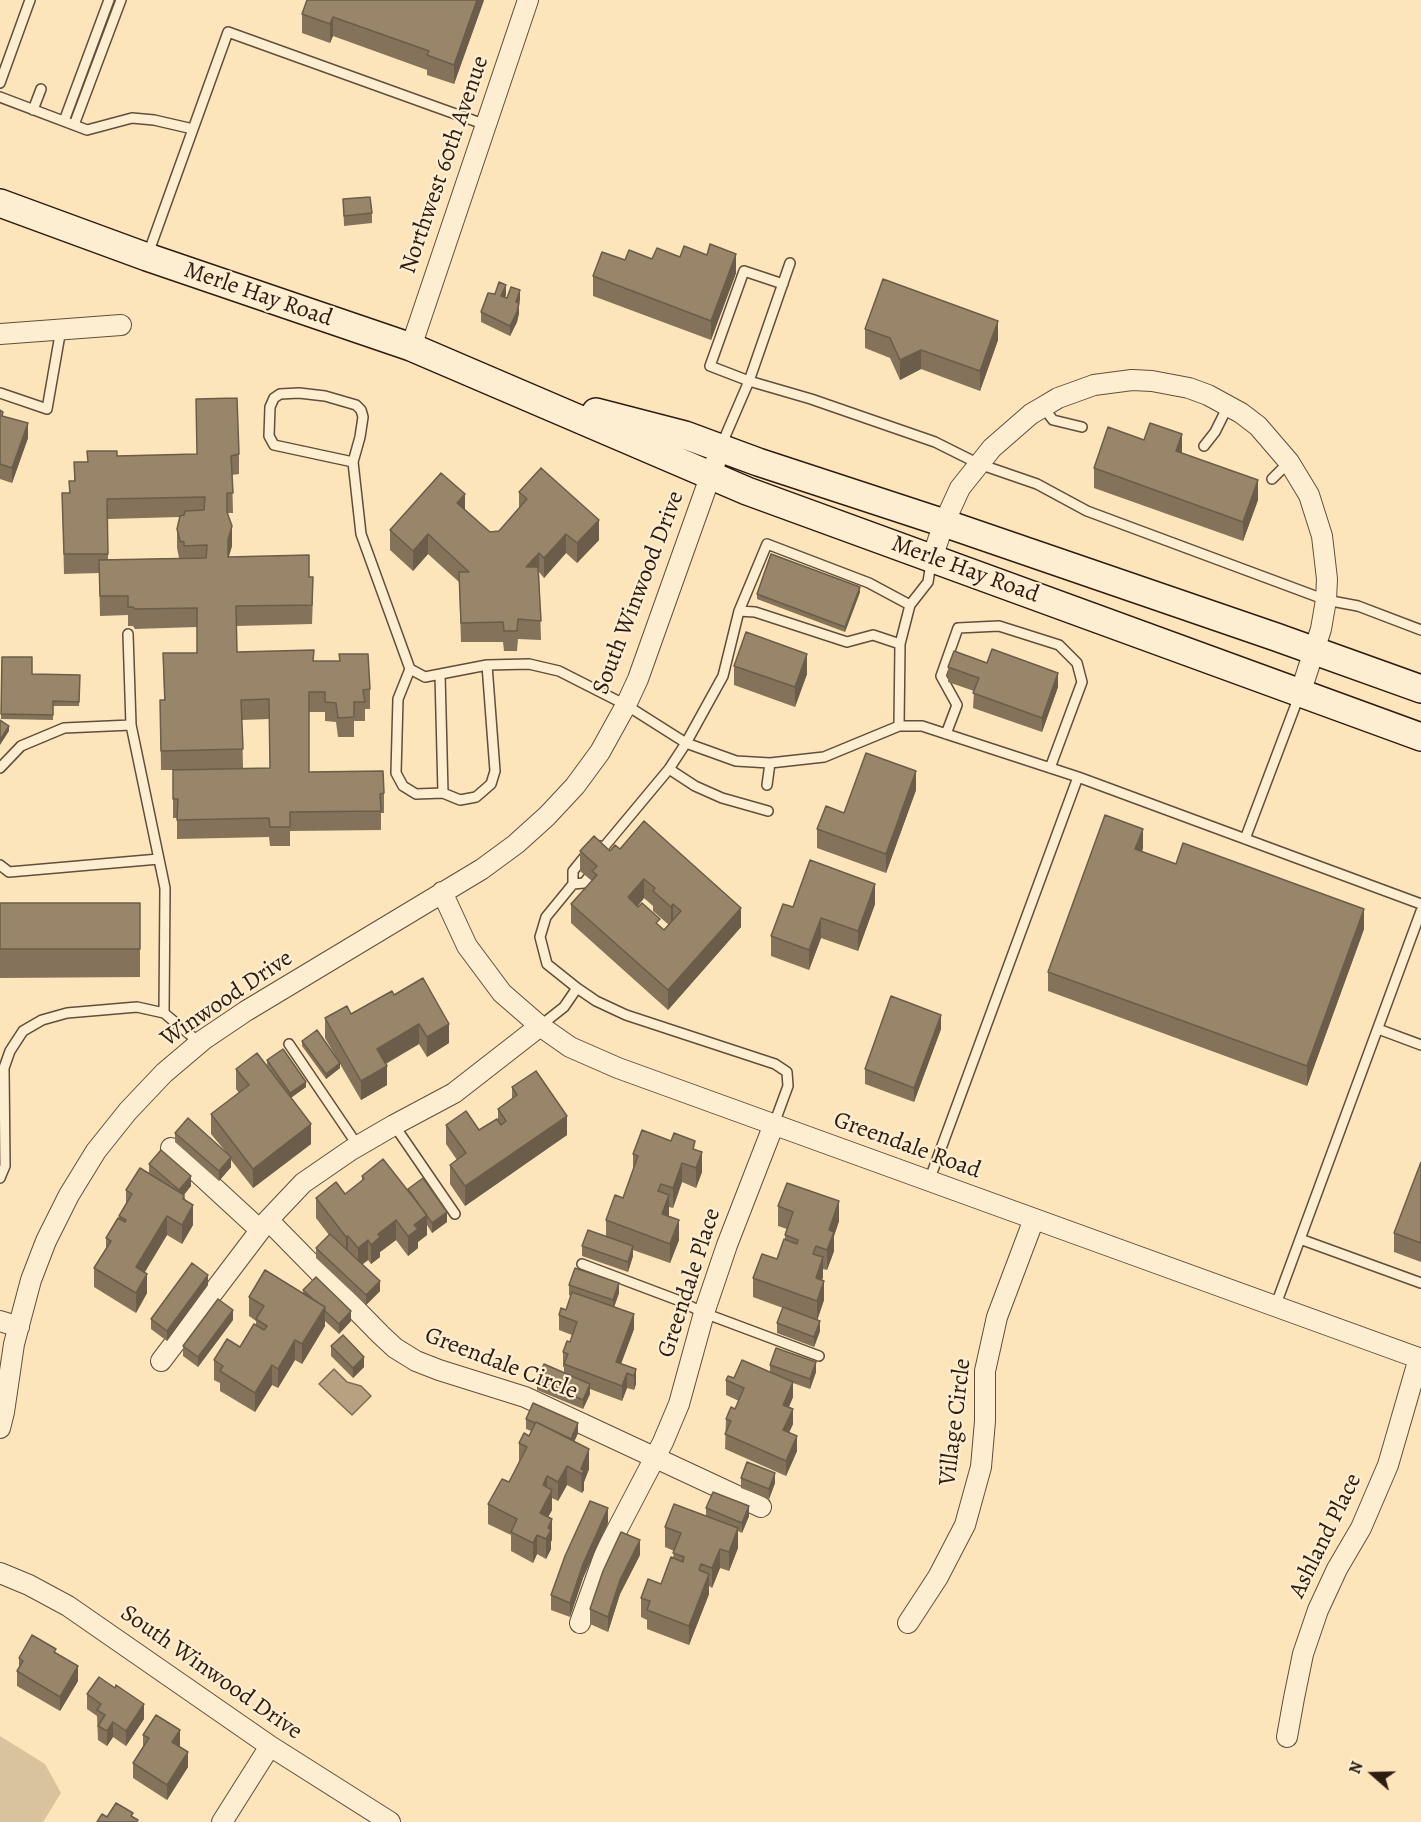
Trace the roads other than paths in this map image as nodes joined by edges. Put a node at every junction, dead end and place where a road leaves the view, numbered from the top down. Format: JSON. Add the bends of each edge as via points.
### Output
{"nodes":[{"id":1,"x":30,"y":0,"type":"edge"},
{"id":2,"x":109,"y":0,"type":"edge"},
{"id":3,"x":120,"y":0,"type":"edge"},
{"id":4,"x":528,"y":0,"type":"edge"},
{"id":5,"x":0,"y":83,"type":"edge"},
{"id":6,"x":41,"y":89,"type":"dead end"},
{"id":7,"x":0,"y":97,"type":"edge"},
{"id":8,"x":33,"y":110,"type":"junction"},
{"id":9,"x":69,"y":123,"type":"junction"},
{"id":10,"x":486,"y":125,"type":"junction"},
{"id":11,"x":193,"y":129,"type":"junction"},
{"id":12,"x":0,"y":203,"type":"edge"},
{"id":13,"x":147,"y":257,"type":"junction"},
{"id":14,"x":790,"y":263,"type":"dead end"},
{"id":15,"x":783,"y":284,"type":"junction"},
{"id":16,"x":121,"y":325,"type":"dead end"},
{"id":17,"x":61,"y":329,"type":"junction"},
{"id":18,"x":0,"y":334,"type":"edge"},
{"id":19,"x":411,"y":347,"type":"junction"},
{"id":20,"x":749,"y":381,"type":"junction"},
{"id":21,"x":513,"y":390,"type":"junction"},
{"id":22,"x":0,"y":393,"type":"edge"},
{"id":23,"x":1228,"y":406,"type":"junction"},
{"id":24,"x":1043,"y":407,"type":"junction"},
{"id":25,"x":1082,"y":427,"type":"dead end"},
{"id":26,"x":1204,"y":446,"type":"dead end"},
{"id":27,"x":720,"y":448,"type":"junction"},
{"id":28,"x":353,"y":462,"type":"junction"},
{"id":29,"x":1289,"y":462,"type":"junction"},
{"id":30,"x":979,"y":464,"type":"junction"},
{"id":31,"x":711,"y":475,"type":"junction"},
{"id":32,"x":1272,"y":479,"type":"dead end"},
{"id":33,"x":944,"y":523,"type":"junction"},
{"id":34,"x":932,"y":558,"type":"junction"},
{"id":35,"x":1326,"y":600,"type":"junction"},
{"id":36,"x":910,"y":605,"type":"junction"},
{"id":37,"x":739,"y":611,"type":"junction"},
{"id":38,"x":1421,"y":630,"type":"edge"},
{"id":39,"x":128,"y":634,"type":"dead end"},
{"id":40,"x":900,"y":644,"type":"junction"},
{"id":41,"x":1314,"y":651,"type":"junction"},
{"id":42,"x":486,"y":665,"type":"junction"},
{"id":43,"x":410,"y":669,"type":"junction"},
{"id":44,"x":440,"y":674,"type":"junction"},
{"id":45,"x":1421,"y":689,"type":"edge"},
{"id":46,"x":1300,"y":694,"type":"junction"},
{"id":47,"x":626,"y":705,"type":"junction"},
{"id":48,"x":131,"y":725,"type":"junction"},
{"id":49,"x":899,"y":726,"type":"junction"},
{"id":50,"x":946,"y":734,"type":"junction"},
{"id":51,"x":1421,"y":737,"type":"edge"},
{"id":52,"x":686,"y":743,"type":"junction"},
{"id":53,"x":770,"y":763,"type":"junction"},
{"id":54,"x":0,"y":768,"type":"edge"},
{"id":55,"x":1050,"y":768,"type":"junction"},
{"id":56,"x":669,"y":769,"type":"junction"},
{"id":57,"x":1078,"y":777,"type":"junction"},
{"id":58,"x":767,"y":785,"type":"dead end"},
{"id":59,"x":443,"y":793,"type":"junction"},
{"id":60,"x":768,"y":811,"type":"dead end"},
{"id":61,"x":1245,"y":839,"type":"junction"},
{"id":62,"x":159,"y":859,"type":"junction"},
{"id":63,"x":0,"y":866,"type":"edge"},
{"id":64,"x":588,"y":878,"type":"edge"},
{"id":65,"x":573,"y":884,"type":"junction"},
{"id":66,"x":442,"y":892,"type":"junction"},
{"id":67,"x":1421,"y":904,"type":"edge"},
{"id":68,"x":1421,"y":911,"type":"edge"},
{"id":69,"x":347,"y":950,"type":"joint"},
{"id":70,"x":577,"y":988,"type":"junction"},
{"id":71,"x":164,"y":1013,"type":"junction"},
{"id":72,"x":540,"y":1026,"type":"junction"},
{"id":73,"x":1378,"y":1029,"type":"junction"},
{"id":74,"x":200,"y":1043,"type":"junction"},
{"id":75,"x":289,"y":1044,"type":"dead end"},
{"id":76,"x":1421,"y":1045,"type":"edge"},
{"id":77,"x":774,"y":1124,"type":"junction"},
{"id":78,"x":394,"y":1125,"type":"junction"},
{"id":79,"x":358,"y":1146,"type":"junction"},
{"id":80,"x":171,"y":1148,"type":"dead end"},
{"id":81,"x":0,"y":1178,"type":"edge"},
{"id":82,"x":929,"y":1181,"type":"junction"},
{"id":83,"x":455,"y":1214,"type":"dead end"},
{"id":84,"x":1034,"y":1219,"type":"junction"},
{"id":85,"x":264,"y":1225,"type":"junction"},
{"id":86,"x":1300,"y":1239,"type":"junction"},
{"id":87,"x":582,"y":1264,"type":"dead end"},
{"id":88,"x":1421,"y":1283,"type":"edge"},
{"id":89,"x":1275,"y":1307,"type":"junction"},
{"id":90,"x":704,"y":1313,"type":"junction"},
{"id":91,"x":0,"y":1321,"type":"edge"},
{"id":92,"x":19,"y":1327,"type":"junction"},
{"id":93,"x":819,"y":1356,"type":"dead end"},
{"id":94,"x":1420,"y":1359,"type":"edge"},
{"id":95,"x":161,"y":1361,"type":"dead end"},
{"id":96,"x":0,"y":1428,"type":"edge"},
{"id":97,"x":655,"y":1458,"type":"junction"},
{"id":98,"x":761,"y":1508,"type":"dead end"},
{"id":99,"x":0,"y":1574,"type":"edge"},
{"id":100,"x":580,"y":1623,"type":"dead end"},
{"id":101,"x":908,"y":1623,"type":"dead end"},
{"id":102,"x":1287,"y":1737,"type":"dead end"},
{"id":103,"x":270,"y":1746,"type":"junction"},
{"id":104,"x":222,"y":1822,"type":"edge"},
{"id":105,"x":390,"y":1822,"type":"edge"}],
"edges":[{"from":1,"to":5,"type":"lane"},
{"from":2,"to":9,"type":"lane"},
{"from":3,"to":9,"type":"lane"},
{"from":4,"to":10,"type":"street","name":"Northwest 60th Avenue"},
{"from":6,"to":8,"type":"lane"},
{"from":7,"to":8,"type":"lane"},
{"from":8,"to":9,"type":"lane"},
{"from":9,"to":11,"type":"lane","via":[[87,130],[132,118]]},
{"from":10,"to":11,"type":"lane","via":[[228,32]]},
{"from":10,"to":19,"type":"street","name":"Northwest 60th Avenue"},
{"from":11,"to":13,"type":"lane"},
{"from":12,"to":13,"type":"main road","name":"Merle Hay Road"},
{"from":13,"to":19,"type":"main road","name":"Merle Hay Road"},
{"from":14,"to":15,"type":"lane"},
{"from":15,"to":20,"type":"lane"},
{"from":15,"to":20,"type":"lane","via":[[744,271],[725,323],[710,366]]},
{"from":16,"to":17,"type":"street"},
{"from":17,"to":18,"type":"street"},
{"from":17,"to":22,"type":"lane","via":[[47,409]]},
{"from":19,"to":21,"type":"main road","name":"Merle Hay Road"},
{"from":20,"to":27,"type":"lane"},
{"from":20,"to":30,"type":"lane","via":[[935,442]]},
{"from":21,"to":27,"type":"main road","name":"Merle Hay Road","via":[[685,435]]},
{"from":21,"to":31,"type":"main road","name":"Merle Hay Road"},
{"from":23,"to":24,"type":"street","via":[[1189,388],[1132,380],[1094,386]]},
{"from":23,"to":26,"type":"lane"},
{"from":23,"to":29,"type":"street","via":[[1258,426]]},
{"from":24,"to":25,"type":"lane","via":[[1053,420]]},
{"from":24,"to":30,"type":"street","via":[[992,448]]},
{"from":27,"to":31,"type":"street","name":"South Winwood Drive"},
{"from":27,"to":33,"type":"main road","name":"Merle Hay Road"},
{"from":28,"to":28,"type":"lane","via":[[363,417],[356,405],[299,393],[274,398],[269,436],[274,444]]},
{"from":28,"to":43,"type":"lane","via":[[362,534]]},
{"from":29,"to":32,"type":"lane"},
{"from":29,"to":35,"type":"street","via":[[1309,495],[1322,536]]},
{"from":30,"to":33,"type":"street","via":[[960,488]]},
{"from":30,"to":35,"type":"lane","via":[[1036,484],[1087,511]]},
{"from":31,"to":34,"type":"main road","name":"Merle Hay Road"},
{"from":31,"to":47,"type":"street","name":"South Winwood Drive"},
{"from":33,"to":34,"type":"street"},
{"from":33,"to":41,"type":"main road","name":"Merle Hay Road"},
{"from":34,"to":36,"type":"lane","via":[[928,582]]},
{"from":34,"to":46,"type":"main road","name":"Merle Hay Road"},
{"from":35,"to":38,"type":"lane","via":[[1358,606]]},
{"from":35,"to":41,"type":"street"},
{"from":36,"to":37,"type":"lane","via":[[869,583],[767,544]]},
{"from":36,"to":40,"type":"lane"},
{"from":37,"to":40,"type":"lane","via":[[755,612],[847,642],[873,635]]},
{"from":37,"to":52,"type":"lane","via":[[723,676]]},
{"from":39,"to":48,"type":"lane"},
{"from":40,"to":49,"type":"lane"},
{"from":41,"to":45,"type":"main road","name":"Merle Hay Road"},
{"from":41,"to":46,"type":"street"},
{"from":42,"to":44,"type":"lane"},
{"from":42,"to":47,"type":"lane","via":[[529,664],[559,670]]},
{"from":42,"to":59,"type":"lane","via":[[495,771],[491,784],[476,797],[460,801]]},
{"from":43,"to":44,"type":"lane","via":[[425,677]]},
{"from":43,"to":59,"type":"lane","via":[[398,699],[396,773],[403,786],[416,794]]},
{"from":44,"to":59,"type":"lane"},
{"from":46,"to":51,"type":"main road","name":"Merle Hay Road"},
{"from":46,"to":61,"type":"lane"},
{"from":47,"to":52,"type":"lane"},
{"from":47,"to":66,"type":"street","name":"South Winwood Drive","via":[[600,752],[547,816],[482,869]]},
{"from":48,"to":54,"type":"lane","via":[[64,728],[21,746]]},
{"from":48,"to":62,"type":"lane"},
{"from":49,"to":50,"type":"lane","via":[[922,726]]},
{"from":49,"to":53,"type":"lane","via":[[825,757]]},
{"from":50,"to":55,"type":"lane"},
{"from":50,"to":55,"type":"lane","via":[[957,705],[940,676],[957,628],[999,626],[1059,645],[1077,663],[1082,682]]},
{"from":52,"to":53,"type":"lane","via":[[736,761]]},
{"from":52,"to":56,"type":"lane"},
{"from":53,"to":58,"type":"lane"},
{"from":55,"to":57,"type":"lane"},
{"from":56,"to":60,"type":"lane","via":[[713,794]]},
{"from":56,"to":65,"type":"lane","via":[[606,851],[594,845],[573,871]]},
{"from":57,"to":61,"type":"lane"},
{"from":57,"to":82,"type":"lane"},
{"from":61,"to":67,"type":"lane"},
{"from":62,"to":63,"type":"lane","via":[[9,872]]},
{"from":62,"to":71,"type":"lane","via":[[165,888]]},
{"from":64,"to":65,"type":"lane","via":[[584,883]]},
{"from":65,"to":70,"type":"lane","via":[[546,917],[540,937],[547,964]]},
{"from":66,"to":69,"type":"street","name":"South Winwood Drive"},
{"from":66,"to":72,"type":"street","name":"Greendale Road","via":[[467,946],[502,993]]},
{"from":68,"to":73,"type":"lane"},
{"from":69,"to":74,"type":"street","name":"Winwood Drive"},
{"from":70,"to":72,"type":"lane","via":[[564,1007]]},
{"from":70,"to":77,"type":"lane","via":[[626,1015],[775,1064],[787,1072],[788,1086]]},
{"from":71,"to":74,"type":"lane"},
{"from":71,"to":81,"type":"lane","via":[[137,1007],[67,1013],[23,1031],[4,1068],[5,1166]]},
{"from":72,"to":77,"type":"street","name":"Greendale Road","via":[[570,1047],[618,1068]]},
{"from":72,"to":78,"type":"street","via":[[454,1093]]},
{"from":73,"to":76,"type":"lane"},
{"from":73,"to":86,"type":"lane"},
{"from":74,"to":92,"type":"street","name":"Winwood Drive","via":[[164,1073],[96,1151],[46,1241]]},
{"from":75,"to":79,"type":"lane"},
{"from":77,"to":82,"type":"street","name":"Greendale Road"},
{"from":77,"to":90,"type":"street","name":"Greendale Place"},
{"from":78,"to":79,"type":"street"},
{"from":78,"to":83,"type":"lane"},
{"from":79,"to":85,"type":"street","via":[[303,1183]]},
{"from":80,"to":85,"type":"street","name":"Greendale Circle"},
{"from":82,"to":84,"type":"street","name":"Greendale Road"},
{"from":84,"to":89,"type":"street","name":"Greendale Road"},
{"from":84,"to":101,"type":"street","name":"Village Circle","via":[[997,1317],[985,1371],[981,1467],[965,1524],[938,1577]]},
{"from":85,"to":95,"type":"street"},
{"from":85,"to":97,"type":"street","name":"Greendale Circle","via":[[395,1348],[416,1361],[525,1397]]},
{"from":86,"to":88,"type":"lane"},
{"from":86,"to":89,"type":"lane"},
{"from":87,"to":90,"type":"lane"},
{"from":89,"to":94,"type":"street","name":"Greendale Road"},
{"from":90,"to":93,"type":"lane"},
{"from":90,"to":97,"type":"street","name":"Greendale Place","via":[[679,1404]]},
{"from":91,"to":92,"type":"street"},
{"from":92,"to":96,"type":"street","name":"Winwood Drive"},
{"from":94,"to":102,"type":"street","name":"Ashland Place","via":[[1388,1465],[1361,1528],[1336,1569],[1318,1610],[1303,1654]]},
{"from":97,"to":98,"type":"street"},
{"from":97,"to":100,"type":"street","name":"Greendale Place","via":[[605,1553]]},
{"from":99,"to":103,"type":"street","name":"South Winwood Drive","via":[[68,1605]]},
{"from":103,"to":104,"type":"street"},
{"from":103,"to":105,"type":"street","name":"South Winwood Drive"}]}
